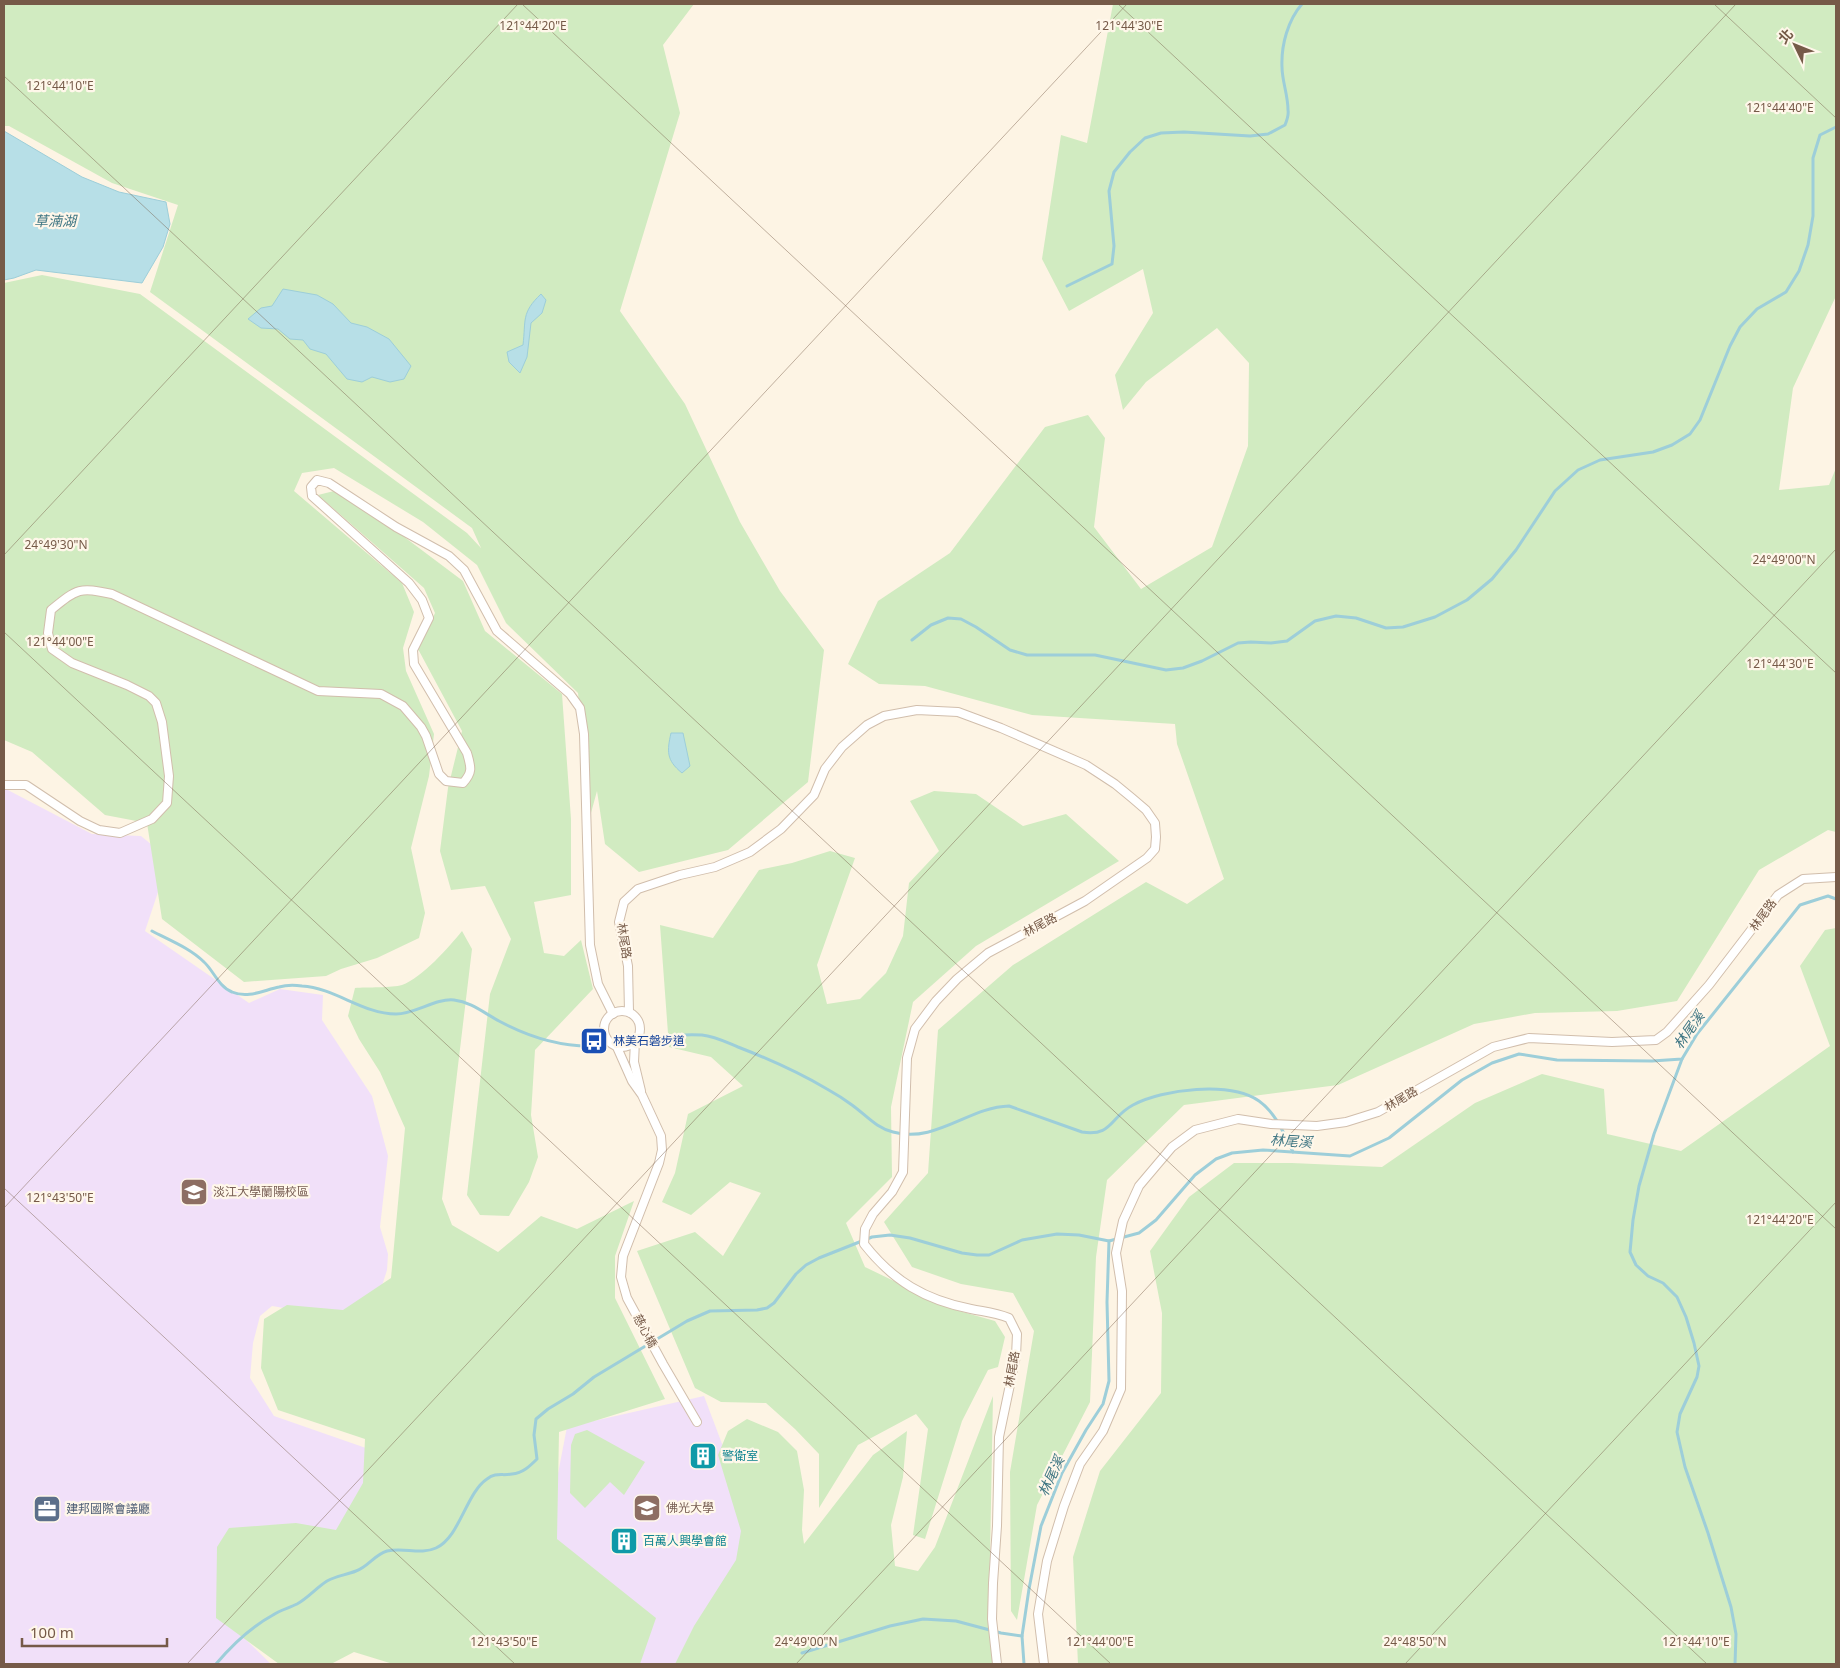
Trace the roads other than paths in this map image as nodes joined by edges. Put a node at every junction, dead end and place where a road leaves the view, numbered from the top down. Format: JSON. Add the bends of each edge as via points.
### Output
{"nodes":[{"id":1,"x":4,"y":785,"type":"edge"},
{"id":2,"x":1836,"y":877,"type":"edge"},
{"id":3,"x":629,"y":1012,"type":"junction"},
{"id":4,"x":613,"y":1014,"type":"junction"},
{"id":5,"x":635,"y":1042,"type":"junction"},
{"id":6,"x":616,"y":1045,"type":"junction"},
{"id":7,"x":642,"y":1095,"type":"junction"},
{"id":8,"x":697,"y":1422,"type":"dead end"},
{"id":9,"x":997,"y":1664,"type":"edge"},
{"id":10,"x":1044,"y":1664,"type":"edge"}],
"edges":[{"from":1,"to":4,"type":"street","via":[[26,785],[80,821],[99,830],[120,833],[152,819],[166,803],[169,776],[162,722],[156,703],[127,685],[72,663],[52,649],[48,633],[51,610],[77,591],[89,589],[112,594],[318,691],[381,694],[403,706],[421,727],[439,774],[446,781],[463,783],[471,770],[467,753],[414,664],[412,650],[429,618],[422,600],[410,583],[312,496],[311,487],[318,480],[329,483],[396,528],[449,556],[464,570],[497,630],[570,694],[580,708],[584,734],[590,945],[598,984]]},
{"from":2,"to":10,"type":"street","name":"林尾路","via":[[1803,879],[1778,895],[1709,985],[1656,1040],[1612,1042],[1529,1038],[1493,1047],[1378,1112],[1346,1122],[1317,1126],[1238,1119],[1195,1130],[1172,1147],[1139,1186],[1123,1222],[1116,1253],[1122,1291],[1121,1389],[1103,1431],[1080,1464],[1047,1561],[1038,1614]]},
{"from":3,"to":4,"type":"street"},
{"from":3,"to":5,"type":"street","via":[[640,1025]]},
{"from":3,"to":9,"type":"street","name":"林尾路","via":[[628,966],[619,922],[624,902],[638,889],[715,867],[750,852],[781,829],[814,795],[825,769],[842,747],[867,725],[884,716],[917,710],[958,712],[1001,728],[1086,765],[1127,793],[1155,823],[1154,849],[1147,858],[1085,901],[988,953],[957,979],[915,1029],[908,1058],[904,1172],[865,1229],[864,1244],[884,1267],[903,1282],[926,1296],[1009,1318],[1016,1334],[1016,1356],[999,1437],[992,1592]]},
{"from":4,"to":6,"type":"street","via":[[605,1028],[607,1038]]},
{"from":5,"to":6,"type":"street","via":[[626,1046]]},
{"from":5,"to":7,"type":"street","via":[[634,1062]]},
{"from":6,"to":7,"type":"street"},
{"from":7,"to":8,"type":"street","name":"慈心橋","via":[[661,1136],[662,1150],[623,1256],[621,1277],[627,1298]]}]}
